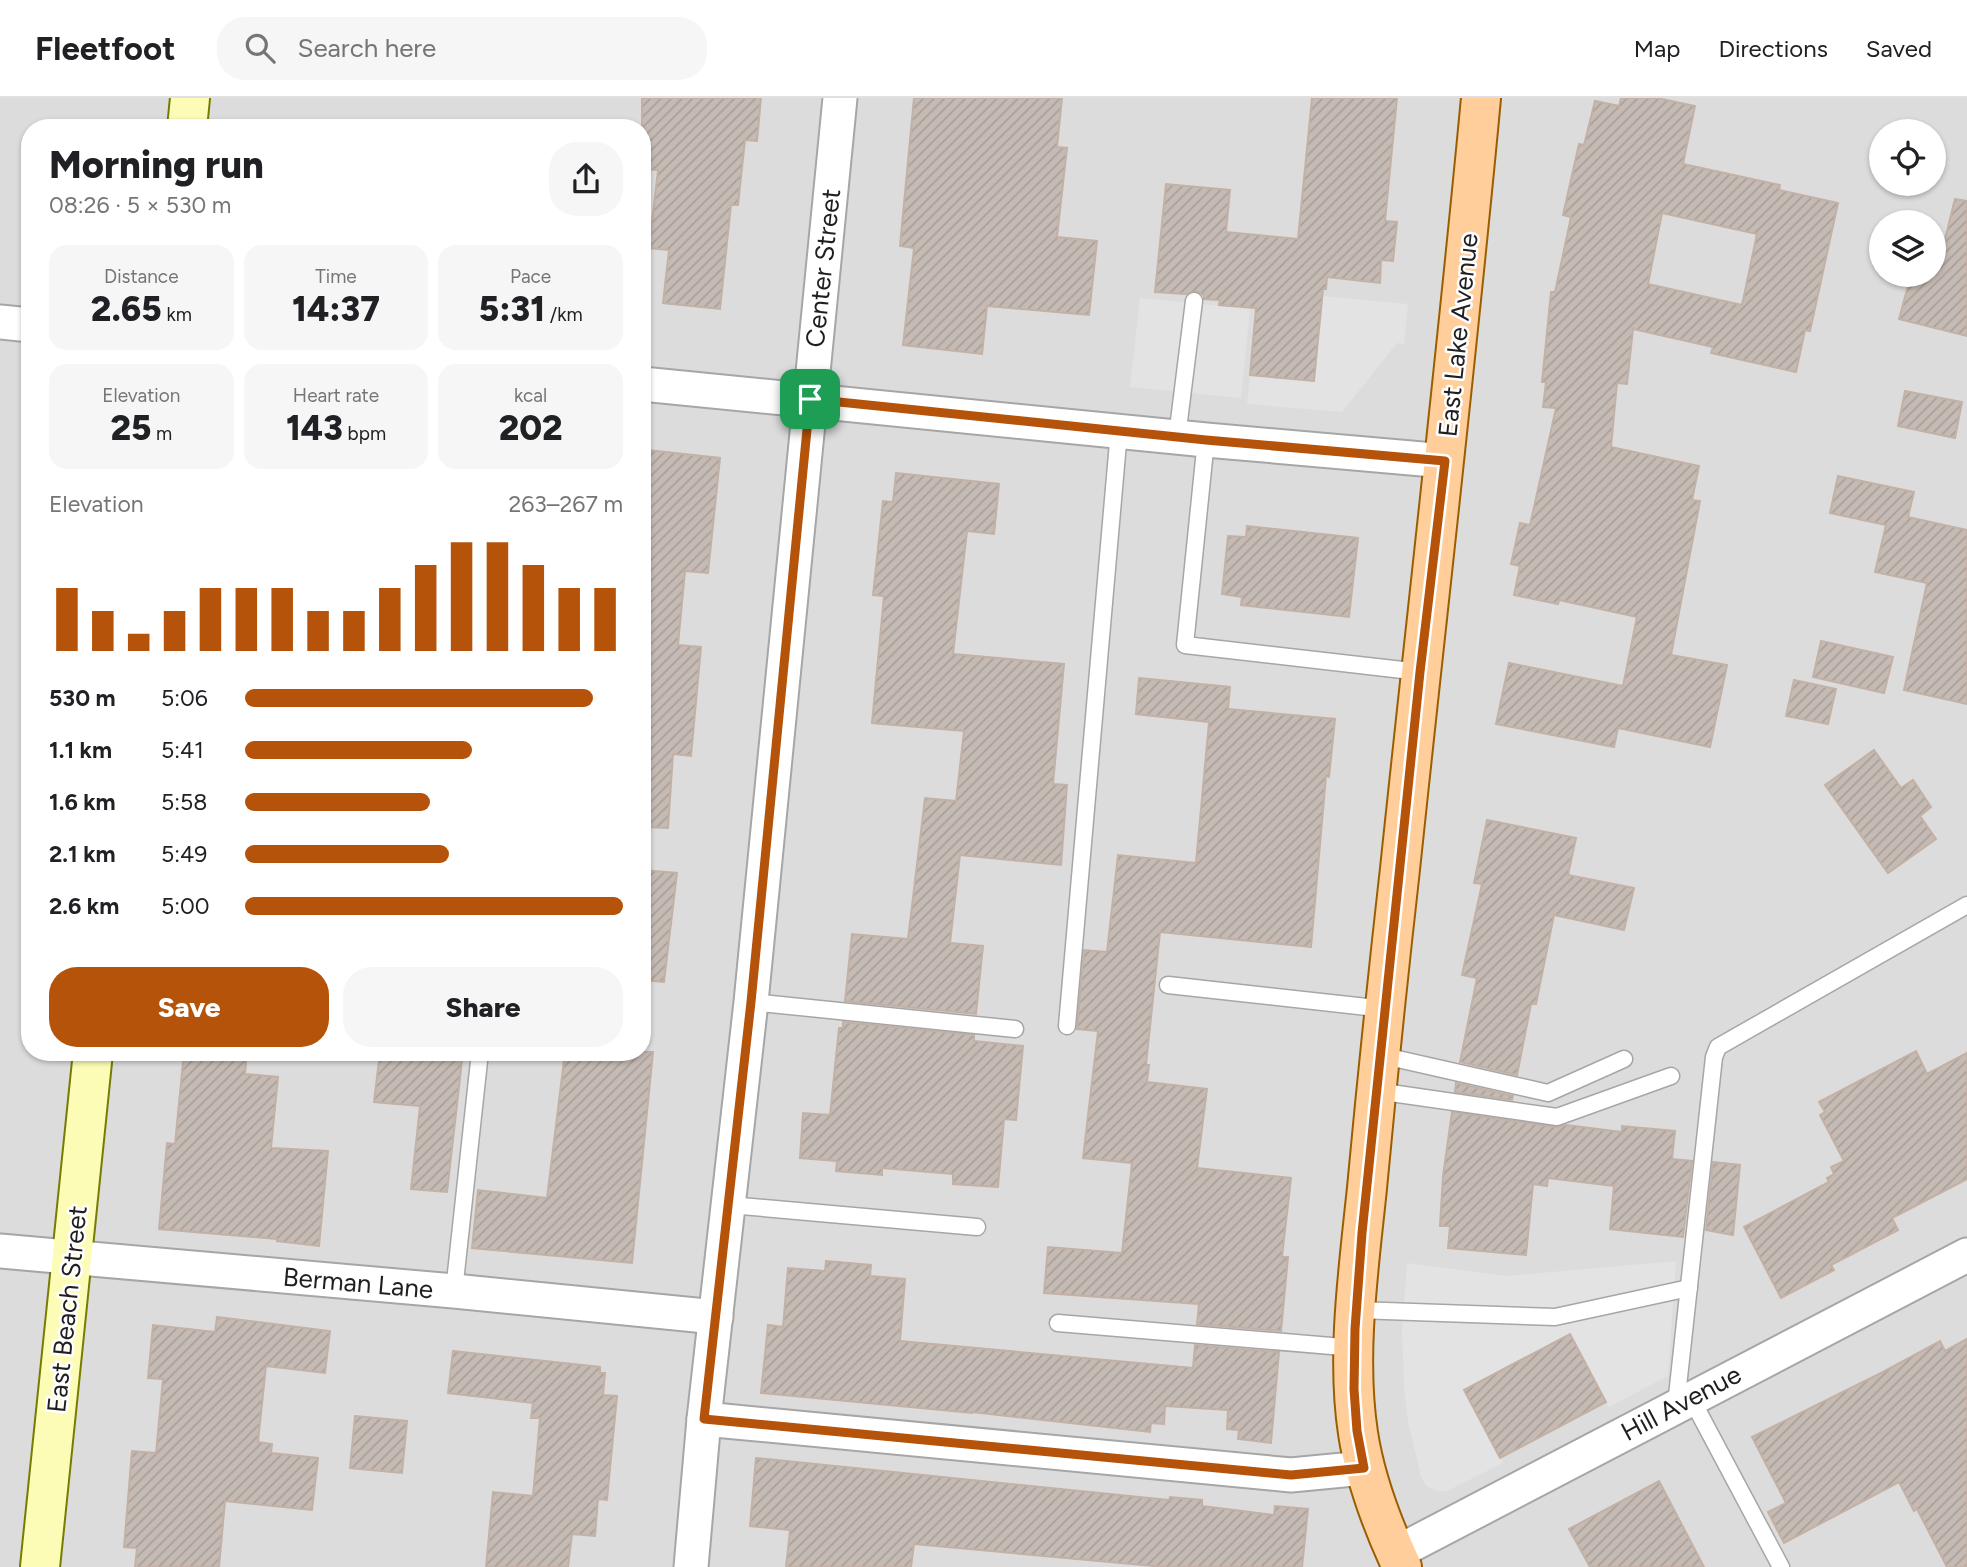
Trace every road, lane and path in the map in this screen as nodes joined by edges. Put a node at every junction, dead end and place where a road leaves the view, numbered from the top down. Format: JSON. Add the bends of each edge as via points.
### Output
{"nodes":[{"id":1,"x":190,"y":98,"type":"edge"},
{"id":2,"x":840,"y":98,"type":"edge"},
{"id":3,"x":1480,"y":98,"type":"edge"},
{"id":4,"x":188,"y":119,"type":"edge"},
{"id":5,"x":1194,"y":301,"type":"dead end"},
{"id":6,"x":0,"y":322,"type":"edge"},
{"id":7,"x":21,"y":324,"type":"edge"},
{"id":8,"x":651,"y":385,"type":"edge"},
{"id":9,"x":810,"y":399,"type":"junction"},
{"id":10,"x":1119,"y":430,"type":"junction"},
{"id":11,"x":1192,"y":438,"type":"junction"},
{"id":12,"x":1445,"y":461,"type":"junction"},
{"id":13,"x":1420,"y":672,"type":"junction"},
{"id":14,"x":1967,"y":905,"type":"edge"},
{"id":15,"x":1168,"y":985,"type":"dead end"},
{"id":16,"x":751,"y":1002,"type":"junction"},
{"id":17,"x":1385,"y":1009,"type":"junction"},
{"id":18,"x":1067,"y":1026,"type":"dead end"},
{"id":19,"x":1016,"y":1029,"type":"dead end"},
{"id":20,"x":1624,"y":1059,"type":"dead end"},
{"id":21,"x":92,"y":1061,"type":"edge"},
{"id":22,"x":479,"y":1061,"type":"edge"},
{"id":23,"x":1378,"y":1073,"type":"junction"},
{"id":24,"x":1671,"y":1076,"type":"dead end"},
{"id":25,"x":730,"y":1205,"type":"junction"},
{"id":26,"x":976,"y":1227,"type":"dead end"},
{"id":27,"x":0,"y":1251,"type":"edge"},
{"id":28,"x":1967,"y":1255,"type":"edge"},
{"id":29,"x":72,"y":1257,"type":"junction"},
{"id":30,"x":1689,"y":1288,"type":"junction"},
{"id":31,"x":454,"y":1291,"type":"junction"},
{"id":32,"x":1357,"y":1310,"type":"junction"},
{"id":33,"x":716,"y":1317,"type":"junction"},
{"id":34,"x":1058,"y":1323,"type":"dead end"},
{"id":35,"x":1355,"y":1348,"type":"junction"},
{"id":36,"x":1683,"y":1402,"type":"junction"},
{"id":37,"x":704,"y":1419,"type":"junction"},
{"id":38,"x":1364,"y":1468,"type":"junction"},
{"id":39,"x":1399,"y":1560,"type":"edge"},
{"id":40,"x":40,"y":1567,"type":"edge"},
{"id":41,"x":691,"y":1567,"type":"edge"},
{"id":42,"x":1781,"y":1567,"type":"edge"}],
"edges":[{"from":1,"to":4,"type":"street"},
{"from":2,"to":9,"type":"street","name":"Center Street"},
{"from":3,"to":12,"type":"main road","name":"East Lake Avenue"},
{"from":5,"to":11,"type":"lane"},
{"from":6,"to":7,"type":"street"},
{"from":8,"to":9,"type":"street"},
{"from":9,"to":10,"type":"street"},
{"from":9,"to":16,"type":"street","name":"Center Street"},
{"from":10,"to":11,"type":"street"},
{"from":10,"to":18,"type":"lane"},
{"from":11,"to":12,"type":"street"},
{"from":11,"to":13,"type":"lane","via":[[1185,645]]},
{"from":12,"to":13,"type":"main road","name":"East Lake Avenue"},
{"from":13,"to":17,"type":"main road","name":"East Lake Avenue"},
{"from":14,"to":30,"type":"lane","via":[[1718,1047]]},
{"from":15,"to":17,"type":"lane"},
{"from":16,"to":19,"type":"lane"},
{"from":16,"to":25,"type":"street","name":"Center Street"},
{"from":17,"to":23,"type":"main road","name":"East Lake Avenue"},
{"from":20,"to":23,"type":"lane","via":[[1548,1093]]},
{"from":21,"to":29,"type":"street","name":"East Beach Street"},
{"from":22,"to":31,"type":"lane"},
{"from":23,"to":24,"type":"lane","via":[[1557,1117]]},
{"from":23,"to":32,"type":"main road","name":"East Lake Avenue"},
{"from":25,"to":26,"type":"lane"},
{"from":25,"to":33,"type":"street","name":"Center Street"},
{"from":27,"to":29,"type":"street","name":"Berman Lane"},
{"from":28,"to":36,"type":"street","name":"Hill Avenue"},
{"from":29,"to":31,"type":"street","name":"Berman Lane"},
{"from":29,"to":40,"type":"street","name":"East Beach Street"},
{"from":30,"to":32,"type":"lane","via":[[1555,1317]]},
{"from":30,"to":36,"type":"lane"},
{"from":31,"to":33,"type":"street","name":"Berman Lane"},
{"from":32,"to":35,"type":"main road","name":"East Lake Avenue"},
{"from":33,"to":37,"type":"street","name":"Center Street"},
{"from":34,"to":35,"type":"lane"},
{"from":35,"to":38,"type":"main road","name":"East Lake Avenue","via":[[1357,1431]]},
{"from":36,"to":39,"type":"street","name":"Hill Avenue"},
{"from":36,"to":42,"type":"lane"},
{"from":37,"to":38,"type":"street","via":[[1291,1475]]},
{"from":37,"to":41,"type":"street","name":"Center Street"},
{"from":38,"to":39,"type":"main road","name":"East Lake Avenue"}]}
